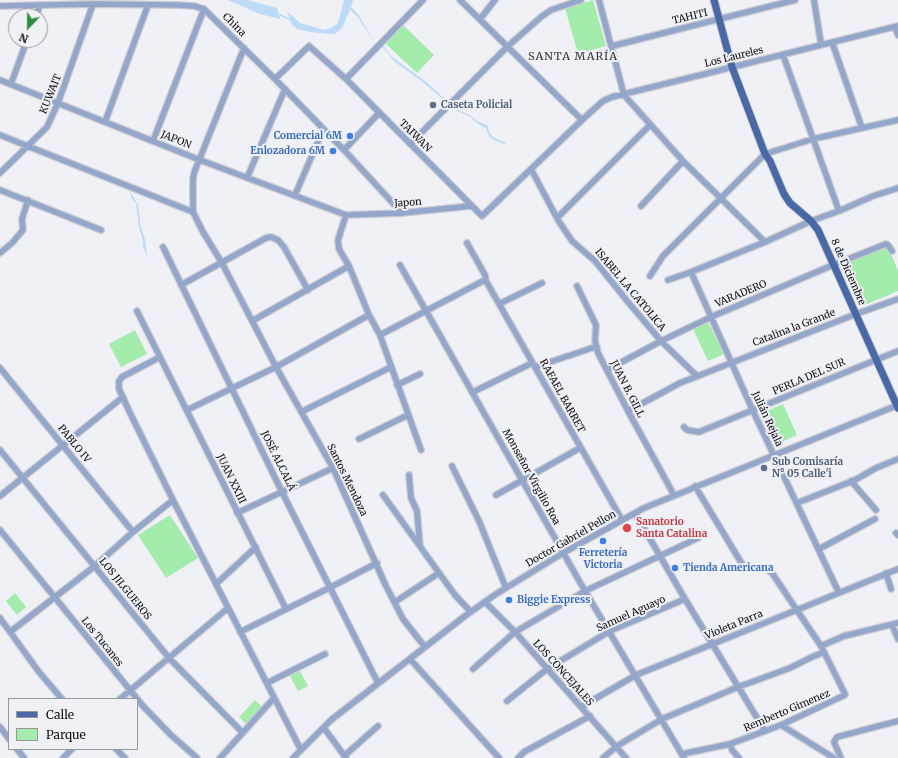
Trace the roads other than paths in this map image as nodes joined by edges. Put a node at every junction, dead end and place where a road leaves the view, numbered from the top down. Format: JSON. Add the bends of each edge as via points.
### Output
{"nodes":[{"id":1,"x":423,"y":0,"type":"edge"},
{"id":2,"x":460,"y":0,"type":"edge"},
{"id":3,"x":495,"y":0,"type":"edge"},
{"id":4,"x":581,"y":0,"type":"edge"},
{"id":5,"x":599,"y":0,"type":"edge"},
{"id":6,"x":714,"y":0,"type":"edge"},
{"id":7,"x":796,"y":0,"type":"edge"},
{"id":8,"x":814,"y":0,"type":"edge"},
{"id":9,"x":94,"y":4,"type":"junction"},
{"id":10,"x":40,"y":5,"type":"junction"},
{"id":11,"x":148,"y":5,"type":"junction"},
{"id":12,"x":0,"y":6,"type":"edge"},
{"id":13,"x":39,"y":8,"type":"edge"},
{"id":14,"x":204,"y":9,"type":"junction"},
{"id":15,"x":480,"y":19,"type":"junction"},
{"id":16,"x":719,"y":19,"type":"junction"},
{"id":17,"x":897,"y":26,"type":"edge"},
{"id":18,"x":898,"y":35,"type":"edge"},
{"id":19,"x":832,"y":42,"type":"junction"},
{"id":20,"x":821,"y":44,"type":"junction"},
{"id":21,"x":508,"y":46,"type":"junction"},
{"id":22,"x":612,"y":46,"type":"junction"},
{"id":23,"x":24,"y":48,"type":"edge"},
{"id":24,"x":244,"y":48,"type":"junction"},
{"id":25,"x":783,"y":54,"type":"junction"},
{"id":26,"x":732,"y":67,"type":"junction"},
{"id":27,"x":275,"y":79,"type":"junction"},
{"id":28,"x":346,"y":79,"type":"junction"},
{"id":29,"x":0,"y":80,"type":"edge"},
{"id":30,"x":11,"y":84,"type":"junction"},
{"id":31,"x":285,"y":89,"type":"junction"},
{"id":32,"x":624,"y":95,"type":"junction"},
{"id":33,"x":58,"y":103,"type":"junction"},
{"id":34,"x":379,"y":113,"type":"junction"},
{"id":35,"x":582,"y":120,"type":"junction"},
{"id":36,"x":898,"y":120,"type":"edge"},
{"id":37,"x":105,"y":122,"type":"junction"},
{"id":38,"x":650,"y":125,"type":"junction"},
{"id":39,"x":862,"y":128,"type":"junction"},
{"id":40,"x":323,"y":130,"type":"junction"},
{"id":41,"x":0,"y":135,"type":"edge"},
{"id":42,"x":813,"y":139,"type":"junction"},
{"id":43,"x":153,"y":140,"type":"junction"},
{"id":44,"x":410,"y":144,"type":"junction"},
{"id":45,"x":29,"y":145,"type":"junction"},
{"id":46,"x":344,"y":150,"type":"junction"},
{"id":47,"x":765,"y":154,"type":"junction"},
{"id":48,"x":200,"y":160,"type":"junction"},
{"id":49,"x":683,"y":161,"type":"junction"},
{"id":50,"x":531,"y":169,"type":"junction"},
{"id":51,"x":0,"y":173,"type":"edge"},
{"id":52,"x":247,"y":178,"type":"junction"},
{"id":53,"x":898,"y":188,"type":"edge"},
{"id":54,"x":0,"y":190,"type":"edge"},
{"id":55,"x":295,"y":195,"type":"junction"},
{"id":56,"x":721,"y":198,"type":"junction"},
{"id":57,"x":28,"y":200,"type":"junction"},
{"id":58,"x":471,"y":206,"type":"junction"},
{"id":59,"x":641,"y":206,"type":"dead end"},
{"id":60,"x":839,"y":211,"type":"junction"},
{"id":61,"x":193,"y":212,"type":"junction"},
{"id":62,"x":402,"y":213,"type":"junction"},
{"id":63,"x":346,"y":215,"type":"junction"},
{"id":64,"x":557,"y":218,"type":"junction"},
{"id":65,"x":811,"y":221,"type":"junction"},
{"id":66,"x":101,"y":230,"type":"dead end"},
{"id":67,"x":765,"y":242,"type":"junction"},
{"id":68,"x":467,"y":243,"type":"dead end"},
{"id":69,"x":163,"y":246,"type":"dead end"},
{"id":70,"x":892,"y":251,"type":"dead end"},
{"id":71,"x":0,"y":253,"type":"edge"},
{"id":72,"x":222,"y":263,"type":"junction"},
{"id":73,"x":400,"y":265,"type":"dead end"},
{"id":74,"x":833,"y":265,"type":"junction"},
{"id":75,"x":349,"y":266,"type":"junction"},
{"id":76,"x":691,"y":272,"type":"junction"},
{"id":77,"x":650,"y":276,"type":"dead end"},
{"id":78,"x":668,"y":280,"type":"dead end"},
{"id":79,"x":486,"y":281,"type":"junction"},
{"id":80,"x":542,"y":283,"type":"dead end"},
{"id":81,"x":181,"y":285,"type":"junction"},
{"id":82,"x":577,"y":286,"type":"dead end"},
{"id":83,"x":308,"y":290,"type":"junction"},
{"id":84,"x":898,"y":299,"type":"edge"},
{"id":85,"x":499,"y":304,"type":"junction"},
{"id":86,"x":137,"y":311,"type":"dead end"},
{"id":87,"x":427,"y":311,"type":"junction"},
{"id":88,"x":856,"y":314,"type":"junction"},
{"id":89,"x":369,"y":315,"type":"junction"},
{"id":90,"x":711,"y":317,"type":"junction"},
{"id":91,"x":252,"y":321,"type":"junction"},
{"id":92,"x":380,"y":335,"type":"junction"},
{"id":93,"x":661,"y":341,"type":"junction"},
{"id":94,"x":597,"y":347,"type":"junction"},
{"id":95,"x":898,"y":351,"type":"edge"},
{"id":96,"x":160,"y":357,"type":"junction"},
{"id":97,"x":876,"y":359,"type":"junction"},
{"id":98,"x":731,"y":362,"type":"junction"},
{"id":99,"x":534,"y":365,"type":"junction"},
{"id":100,"x":276,"y":367,"type":"junction"},
{"id":101,"x":391,"y":367,"type":"junction"},
{"id":102,"x":0,"y":368,"type":"edge"},
{"id":103,"x":607,"y":370,"type":"junction"},
{"id":104,"x":420,"y":374,"type":"dead end"},
{"id":105,"x":698,"y":376,"type":"junction"},
{"id":106,"x":398,"y":385,"type":"junction"},
{"id":107,"x":233,"y":388,"type":"junction"},
{"id":108,"x":473,"y":392,"type":"junction"},
{"id":109,"x":123,"y":397,"type":"junction"},
{"id":110,"x":898,"y":406,"type":"edge"},
{"id":111,"x":187,"y":410,"type":"junction"},
{"id":112,"x":753,"y":411,"type":"junction"},
{"id":113,"x":301,"y":412,"type":"junction"},
{"id":114,"x":628,"y":412,"type":"junction"},
{"id":115,"x":408,"y":415,"type":"junction"},
{"id":116,"x":684,"y":427,"type":"dead end"},
{"id":117,"x":359,"y":439,"type":"dead end"},
{"id":118,"x":62,"y":445,"type":"junction"},
{"id":119,"x":580,"y":448,"type":"junction"},
{"id":120,"x":0,"y":450,"type":"edge"},
{"id":121,"x":421,"y":450,"type":"dead end"},
{"id":122,"x":774,"y":455,"type":"junction"},
{"id":123,"x":898,"y":458,"type":"edge"},
{"id":124,"x":452,"y":466,"type":"dead end"},
{"id":125,"x":333,"y":468,"type":"junction"},
{"id":126,"x":409,"y":475,"type":"dead end"},
{"id":127,"x":22,"y":477,"type":"junction"},
{"id":128,"x":523,"y":480,"type":"junction"},
{"id":129,"x":851,"y":481,"type":"junction"},
{"id":130,"x":695,"y":486,"type":"junction"},
{"id":131,"x":282,"y":492,"type":"junction"},
{"id":132,"x":496,"y":495,"type":"dead end"},
{"id":133,"x":674,"y":495,"type":"junction"},
{"id":134,"x":0,"y":496,"type":"edge"},
{"id":135,"x":383,"y":496,"type":"dead end"},
{"id":136,"x":173,"y":500,"type":"junction"},
{"id":137,"x":797,"y":503,"type":"junction"},
{"id":138,"x":876,"y":510,"type":"dead end"},
{"id":139,"x":238,"y":513,"type":"junction"},
{"id":140,"x":635,"y":513,"type":"junction"},
{"id":141,"x":876,"y":519,"type":"dead end"},
{"id":142,"x":622,"y":520,"type":"junction"},
{"id":143,"x":0,"y":530,"type":"edge"},
{"id":144,"x":133,"y":532,"type":"junction"},
{"id":145,"x":698,"y":538,"type":"dead end"},
{"id":146,"x":256,"y":547,"type":"junction"},
{"id":147,"x":421,"y":548,"type":"junction"},
{"id":148,"x":819,"y":549,"type":"junction"},
{"id":149,"x":563,"y":553,"type":"junction"},
{"id":150,"x":660,"y":555,"type":"junction"},
{"id":151,"x":377,"y":563,"type":"junction"},
{"id":152,"x":95,"y":566,"type":"junction"},
{"id":153,"x":898,"y":569,"type":"edge"},
{"id":154,"x":439,"y":573,"type":"junction"},
{"id":155,"x":886,"y":573,"type":"junction"},
{"id":156,"x":216,"y":584,"type":"junction"},
{"id":157,"x":331,"y":587,"type":"junction"},
{"id":158,"x":506,"y":588,"type":"junction"},
{"id":159,"x":891,"y":589,"type":"dead end"},
{"id":160,"x":585,"y":592,"type":"junction"},
{"id":161,"x":839,"y":593,"type":"junction"},
{"id":162,"x":54,"y":598,"type":"junction"},
{"id":163,"x":685,"y":599,"type":"junction"},
{"id":164,"x":395,"y":602,"type":"junction"},
{"id":165,"x":485,"y":602,"type":"junction"},
{"id":166,"x":228,"y":608,"type":"junction"},
{"id":167,"x":796,"y":609,"type":"junction"},
{"id":168,"x":286,"y":610,"type":"junction"},
{"id":169,"x":471,"y":612,"type":"junction"},
{"id":170,"x":0,"y":618,"type":"edge"},
{"id":171,"x":895,"y":624,"type":"edge"},
{"id":172,"x":610,"y":631,"type":"junction"},
{"id":173,"x":10,"y":632,"type":"junction"},
{"id":174,"x":240,"y":632,"type":"junction"},
{"id":175,"x":515,"y":632,"type":"junction"},
{"id":176,"x":898,"y":639,"type":"edge"},
{"id":177,"x":712,"y":643,"type":"junction"},
{"id":178,"x":820,"y":646,"type":"junction"},
{"id":179,"x":425,"y":647,"type":"junction"},
{"id":180,"x":824,"y":652,"type":"junction"},
{"id":181,"x":325,"y":654,"type":"dead end"},
{"id":182,"x":169,"y":658,"type":"junction"},
{"id":183,"x":410,"y":659,"type":"junction"},
{"id":184,"x":473,"y":669,"type":"dead end"},
{"id":185,"x":547,"y":669,"type":"junction"},
{"id":186,"x":636,"y":675,"type":"junction"},
{"id":187,"x":378,"y":683,"type":"junction"},
{"id":188,"x":267,"y":684,"type":"junction"},
{"id":189,"x":738,"y":687,"type":"junction"},
{"id":190,"x":130,"y":691,"type":"junction"},
{"id":191,"x":61,"y":698,"type":"edge"},
{"id":192,"x":121,"y":698,"type":"edge"},
{"id":193,"x":136,"y":698,"type":"edge"},
{"id":194,"x":274,"y":698,"type":"junction"},
{"id":195,"x":138,"y":701,"type":"edge"},
{"id":196,"x":507,"y":701,"type":"dead end"},
{"id":197,"x":581,"y":706,"type":"junction"},
{"id":198,"x":590,"y":716,"type":"junction"},
{"id":199,"x":662,"y":720,"type":"junction"},
{"id":200,"x":898,"y":721,"type":"edge"},
{"id":201,"x":781,"y":724,"type":"junction"},
{"id":202,"x":378,"y":726,"type":"dead end"},
{"id":203,"x":0,"y":727,"type":"edge"},
{"id":204,"x":324,"y":728,"type":"junction"},
{"id":205,"x":765,"y":731,"type":"junction"},
{"id":206,"x":242,"y":732,"type":"junction"},
{"id":207,"x":8,"y":738,"type":"edge"},
{"id":208,"x":730,"y":744,"type":"junction"},
{"id":209,"x":617,"y":746,"type":"junction"},
{"id":210,"x":18,"y":750,"type":"edge"},
{"id":211,"x":71,"y":750,"type":"edge"},
{"id":212,"x":117,"y":750,"type":"edge"},
{"id":213,"x":301,"y":750,"type":"junction"},
{"id":214,"x":683,"y":756,"type":"edge"},
{"id":215,"x":345,"y":757,"type":"edge"},
{"id":216,"x":830,"y":757,"type":"edge"},
{"id":217,"x":24,"y":758,"type":"edge"},
{"id":218,"x":63,"y":758,"type":"edge"},
{"id":219,"x":125,"y":758,"type":"edge"},
{"id":220,"x":197,"y":758,"type":"edge"},
{"id":221,"x":220,"y":758,"type":"edge"},
{"id":222,"x":294,"y":758,"type":"edge"},
{"id":223,"x":499,"y":758,"type":"edge"},
{"id":224,"x":518,"y":758,"type":"edge"},
{"id":225,"x":603,"y":758,"type":"edge"},
{"id":226,"x":626,"y":758,"type":"edge"},
{"id":227,"x":739,"y":758,"type":"edge"},
{"id":228,"x":841,"y":758,"type":"edge"}],
"edges":[{"from":1,"to":28,"type":"street"},
{"from":2,"to":15,"type":"street"},
{"from":3,"to":15,"type":"street"},
{"from":4,"to":21,"type":"street","via":[[541,16]]},
{"from":5,"to":22,"type":"street"},
{"from":6,"to":16,"type":"main road","name":"8 de Diciembre"},
{"from":7,"to":16,"type":"street","name":"TAHITI"},
{"from":8,"to":20,"type":"street"},
{"from":9,"to":10,"type":"street"},
{"from":9,"to":11,"type":"street"},
{"from":9,"to":33,"type":"street","name":"KUWAIT"},
{"from":10,"to":12,"type":"street"},
{"from":10,"to":13,"type":"street"},
{"from":11,"to":14,"type":"street","via":[[194,6]]},
{"from":11,"to":37,"type":"street"},
{"from":14,"to":24,"type":"street","name":"China"},
{"from":14,"to":43,"type":"street"},
{"from":15,"to":21,"type":"street"},
{"from":16,"to":22,"type":"street","name":"TAHITI"},
{"from":16,"to":26,"type":"main road","name":"8 de Diciembre"},
{"from":17,"to":18,"type":"street"},
{"from":17,"to":19,"type":"street","name":"Los Laureles"},
{"from":19,"to":20,"type":"street","name":"Los Laureles"},
{"from":19,"to":39,"type":"street"},
{"from":20,"to":25,"type":"street","name":"Los Laureles"},
{"from":21,"to":35,"type":"street"},
{"from":21,"to":44,"type":"street"},
{"from":22,"to":32,"type":"street"},
{"from":23,"to":30,"type":"street"},
{"from":24,"to":27,"type":"street","name":"China"},
{"from":24,"to":48,"type":"street"},
{"from":25,"to":26,"type":"street","name":"Los Laureles"},
{"from":25,"to":42,"type":"street"},
{"from":26,"to":32,"type":"street","name":"Los Laureles"},
{"from":26,"to":47,"type":"main road","name":"8 de Diciembre"},
{"from":27,"to":28,"type":"street","name":"TAIWAN","via":[[308,46]]},
{"from":27,"to":31,"type":"street","name":"China"},
{"from":28,"to":34,"type":"street","name":"TAIWAN"},
{"from":29,"to":30,"type":"street","name":"JAPON"},
{"from":30,"to":33,"type":"street","name":"JAPON"},
{"from":31,"to":40,"type":"street","name":"China"},
{"from":31,"to":52,"type":"street"},
{"from":32,"to":35,"type":"street","name":"Los Laureles","via":[[603,102]]},
{"from":32,"to":38,"type":"street"},
{"from":33,"to":37,"type":"street","name":"JAPON"},
{"from":33,"to":45,"type":"street","name":"KUWAIT","via":[[47,126]]},
{"from":34,"to":44,"type":"street","name":"TAIWAN"},
{"from":34,"to":46,"type":"street"},
{"from":35,"to":50,"type":"street","name":"Los Laureles"},
{"from":36,"to":39,"type":"street"},
{"from":37,"to":43,"type":"street","name":"JAPON"},
{"from":38,"to":49,"type":"street"},
{"from":38,"to":64,"type":"street"},
{"from":39,"to":42,"type":"street"},
{"from":40,"to":46,"type":"street","name":"China"},
{"from":40,"to":55,"type":"street"},
{"from":41,"to":45,"type":"street"},
{"from":42,"to":47,"type":"street"},
{"from":42,"to":60,"type":"street"},
{"from":43,"to":48,"type":"street","name":"JAPON"},
{"from":44,"to":58,"type":"street","name":"TAIWAN"},
{"from":45,"to":51,"type":"street","name":"KUWAIT"},
{"from":45,"to":61,"type":"street"},
{"from":46,"to":62,"type":"street","name":"China"},
{"from":47,"to":56,"type":"street"},
{"from":47,"to":65,"type":"main road","name":"8 de Diciembre","via":[[790,203]]},
{"from":48,"to":52,"type":"street","name":"JAPON"},
{"from":48,"to":61,"type":"street","via":[[193,179]]},
{"from":49,"to":56,"type":"street"},
{"from":49,"to":59,"type":"street"},
{"from":50,"to":58,"type":"street","name":"Los Laureles","via":[[482,216]]},
{"from":50,"to":64,"type":"street","name":"ISABEL LA CATOLICA"},
{"from":52,"to":55,"type":"street","name":"JAPON"},
{"from":53,"to":60,"type":"street"},
{"from":54,"to":57,"type":"street"},
{"from":55,"to":63,"type":"street","name":"JAPON"},
{"from":56,"to":67,"type":"street"},
{"from":56,"to":77,"type":"street","via":[[663,256]]},
{"from":57,"to":66,"type":"street"},
{"from":57,"to":71,"type":"street","via":[[22,219],[23,230]]},
{"from":58,"to":62,"type":"street","name":"Japon"},
{"from":60,"to":65,"type":"street"},
{"from":61,"to":72,"type":"street","name":"Santos Mendoza"},
{"from":62,"to":63,"type":"street","name":"Japon"},
{"from":63,"to":75,"type":"street","via":[[338,240],[339,249]]},
{"from":64,"to":93,"type":"street","name":"ISABEL LA CATOLICA","via":[[572,241],[596,261]]},
{"from":65,"to":67,"type":"street"},
{"from":65,"to":74,"type":"main road","name":"8 de Diciembre","via":[[818,230]]},
{"from":67,"to":76,"type":"street"},
{"from":68,"to":79,"type":"street","name":"RAFAEL BARRET"},
{"from":69,"to":81,"type":"street","name":"JOSÉ ALCALÁ"},
{"from":70,"to":74,"type":"street","name":"VARADERO","via":[[886,244]]},
{"from":72,"to":81,"type":"street"},
{"from":72,"to":83,"type":"street","via":[[271,237],[284,247]]},
{"from":72,"to":91,"type":"street","name":"Santos Mendoza"},
{"from":73,"to":87,"type":"street","name":"Monseñor Virgilio Roa"},
{"from":74,"to":88,"type":"main road","name":"8 de Diciembre"},
{"from":74,"to":90,"type":"street","name":"VARADERO"},
{"from":75,"to":83,"type":"street"},
{"from":75,"to":89,"type":"street"},
{"from":76,"to":78,"type":"street"},
{"from":76,"to":90,"type":"street","name":"Julián Rejala"},
{"from":79,"to":85,"type":"street","name":"RAFAEL BARRET"},
{"from":79,"to":87,"type":"street"},
{"from":80,"to":85,"type":"street"},
{"from":81,"to":107,"type":"street","name":"JOSÉ ALCALÁ"},
{"from":82,"to":94,"type":"street","name":"JUAN B. GILL","via":[[596,325]]},
{"from":83,"to":91,"type":"street"},
{"from":84,"to":88,"type":"street","name":"Catalina la Grande"},
{"from":85,"to":99,"type":"street","name":"RAFAEL BARRET"},
{"from":86,"to":96,"type":"street","name":"JUAN XXIII"},
{"from":87,"to":92,"type":"street"},
{"from":87,"to":108,"type":"street","name":"Monseñor Virgilio Roa"},
{"from":88,"to":97,"type":"main road","name":"8 de Diciembre"},
{"from":88,"to":98,"type":"street","name":"Catalina la Grande"},
{"from":89,"to":92,"type":"street"},
{"from":89,"to":100,"type":"street"},
{"from":90,"to":93,"type":"street","name":"VARADERO"},
{"from":90,"to":98,"type":"street","name":"Julián Rejala"},
{"from":91,"to":100,"type":"street","name":"Santos Mendoza"},
{"from":92,"to":101,"type":"street"},
{"from":93,"to":103,"type":"street","name":"VARADERO"},
{"from":93,"to":105,"type":"street","name":"ISABEL LA CATOLICA"},
{"from":94,"to":99,"type":"street"},
{"from":94,"to":103,"type":"street","name":"JUAN B. GILL"},
{"from":95,"to":97,"type":"street","name":"PERLA DEL SUR"},
{"from":96,"to":109,"type":"street","via":[[120,379],[118,384]]},
{"from":96,"to":111,"type":"street","name":"JUAN XXIII"},
{"from":97,"to":110,"type":"main road","name":"8 de Diciembre"},
{"from":97,"to":112,"type":"street","name":"PERLA DEL SUR"},
{"from":98,"to":105,"type":"street","name":"Catalina la Grande"},
{"from":98,"to":112,"type":"street","name":"Julián Rejala"},
{"from":99,"to":108,"type":"street"},
{"from":99,"to":119,"type":"street","name":"RAFAEL BARRET"},
{"from":100,"to":107,"type":"street"},
{"from":100,"to":113,"type":"street","name":"Santos Mendoza"},
{"from":101,"to":106,"type":"street"},
{"from":101,"to":113,"type":"street"},
{"from":102,"to":118,"type":"street","name":"PABLO IV"},
{"from":103,"to":114,"type":"street","name":"JUAN B. GILL"},
{"from":104,"to":106,"type":"street"},
{"from":105,"to":114,"type":"street","name":"Catalina la Grande","via":[[672,386]]},
{"from":106,"to":115,"type":"street"},
{"from":107,"to":111,"type":"street"},
{"from":107,"to":131,"type":"street","name":"JOSÉ ALCALÁ"},
{"from":108,"to":128,"type":"street","name":"Monseñor Virgilio Roa"},
{"from":109,"to":118,"type":"street"},
{"from":109,"to":136,"type":"street"},
{"from":110,"to":122,"type":"street","name":"Doctor Gabriel Pellon"},
{"from":111,"to":139,"type":"street","name":"JUAN XXIII"},
{"from":112,"to":116,"type":"street","name":"PERLA DEL SUR","via":[[699,432]]},
{"from":112,"to":122,"type":"street","name":"Julián Rejala"},
{"from":113,"to":125,"type":"street","name":"Santos Mendoza"},
{"from":114,"to":133,"type":"street","name":"JUAN B. GILL"},
{"from":115,"to":117,"type":"street"},
{"from":115,"to":121,"type":"street"},
{"from":118,"to":127,"type":"street"},
{"from":118,"to":144,"type":"street","name":"PABLO IV"},
{"from":119,"to":128,"type":"street"},
{"from":119,"to":142,"type":"street","name":"RAFAEL BARRET"},
{"from":120,"to":127,"type":"street","name":"LOS JILGUEROS"},
{"from":122,"to":130,"type":"street","name":"Doctor Gabriel Pellon"},
{"from":122,"to":137,"type":"street","name":"Julián Rejala"},
{"from":123,"to":129,"type":"street"},
{"from":124,"to":158,"type":"street"},
{"from":125,"to":131,"type":"street"},
{"from":125,"to":151,"type":"street","name":"Santos Mendoza"},
{"from":126,"to":147,"type":"street","via":[[412,498],[417,511]]},
{"from":127,"to":134,"type":"street"},
{"from":127,"to":152,"type":"street","name":"LOS JILGUEROS"},
{"from":128,"to":132,"type":"street"},
{"from":128,"to":149,"type":"street","name":"Monseñor Virgilio Roa"},
{"from":129,"to":137,"type":"street"},
{"from":129,"to":138,"type":"street"},
{"from":130,"to":133,"type":"street","name":"Doctor Gabriel Pellon"},
{"from":130,"to":167,"type":"street","name":"Remberto Gimenez","via":[[742,564],[746,568],[762,568],[772,573]]},
{"from":131,"to":139,"type":"street"},
{"from":131,"to":157,"type":"street","name":"JOSÉ ALCALÁ"},
{"from":133,"to":140,"type":"street","name":"Doctor Gabriel Pellon"},
{"from":135,"to":147,"type":"street"},
{"from":136,"to":144,"type":"street"},
{"from":136,"to":156,"type":"street"},
{"from":137,"to":148,"type":"street","name":"Julián Rejala"},
{"from":139,"to":146,"type":"street","name":"JUAN XXIII"},
{"from":140,"to":142,"type":"street","name":"Doctor Gabriel Pellon"},
{"from":140,"to":150,"type":"street"},
{"from":141,"to":148,"type":"street"},
{"from":142,"to":149,"type":"street","name":"Doctor Gabriel Pellon"},
{"from":143,"to":162,"type":"street","name":"Los Tucanes"},
{"from":144,"to":152,"type":"street"},
{"from":145,"to":150,"type":"street"},
{"from":146,"to":156,"type":"street"},
{"from":146,"to":168,"type":"street","name":"JUAN XXIII"},
{"from":147,"to":154,"type":"street"},
{"from":148,"to":161,"type":"street","name":"Julián Rejala"},
{"from":149,"to":158,"type":"street","name":"Doctor Gabriel Pellon"},
{"from":149,"to":160,"type":"street","name":"Monseñor Virgilio Roa"},
{"from":150,"to":160,"type":"street"},
{"from":150,"to":163,"type":"street"},
{"from":151,"to":157,"type":"street"},
{"from":151,"to":164,"type":"street","name":"Santos Mendoza"},
{"from":152,"to":162,"type":"street"},
{"from":152,"to":182,"type":"street","name":"LOS JILGUEROS"},
{"from":153,"to":155,"type":"street","name":"Violeta Parra"},
{"from":154,"to":164,"type":"street"},
{"from":154,"to":169,"type":"street"},
{"from":155,"to":159,"type":"street"},
{"from":155,"to":161,"type":"street","name":"Violeta Parra"},
{"from":156,"to":166,"type":"street"},
{"from":157,"to":168,"type":"street"},
{"from":157,"to":187,"type":"street","name":"JOSÉ ALCALÁ"},
{"from":158,"to":165,"type":"street","name":"Doctor Gabriel Pellon"},
{"from":160,"to":172,"type":"street","name":"Monseñor Virgilio Roa"},
{"from":160,"to":175,"type":"street"},
{"from":161,"to":167,"type":"street","name":"Violeta Parra"},
{"from":162,"to":173,"type":"street"},
{"from":162,"to":190,"type":"street","name":"Los Tucanes"},
{"from":163,"to":172,"type":"street","name":"Samuel Aguayo"},
{"from":163,"to":177,"type":"street"},
{"from":164,"to":179,"type":"street","name":"Santos Mendoza","via":[[403,619]]},
{"from":165,"to":169,"type":"street","name":"Doctor Gabriel Pellon"},
{"from":165,"to":175,"type":"street","name":"LOS CONCEJALES"},
{"from":166,"to":174,"type":"street"},
{"from":166,"to":182,"type":"street"},
{"from":167,"to":177,"type":"street","name":"Violeta Parra"},
{"from":167,"to":178,"type":"street","name":"Remberto Gimenez"},
{"from":168,"to":174,"type":"street"},
{"from":169,"to":179,"type":"street","name":"Doctor Gabriel Pellon"},
{"from":170,"to":173,"type":"street"},
{"from":171,"to":176,"type":"street"},
{"from":171,"to":178,"type":"street","via":[[844,636]]},
{"from":172,"to":185,"type":"street","name":"Samuel Aguayo"},
{"from":172,"to":186,"type":"street","name":"Monseñor Virgilio Roa"},
{"from":173,"to":191,"type":"street"},
{"from":174,"to":188,"type":"street"},
{"from":175,"to":184,"type":"street"},
{"from":175,"to":185,"type":"street","name":"LOS CONCEJALES"},
{"from":177,"to":186,"type":"street","name":"Violeta Parra"},
{"from":177,"to":189,"type":"street"},
{"from":178,"to":180,"type":"street","name":"Remberto Gimenez"},
{"from":179,"to":183,"type":"street","name":"Doctor Gabriel Pellon"},
{"from":180,"to":189,"type":"street","via":[[790,668]]},
{"from":180,"to":201,"type":"street","name":"Remberto Gimenez","via":[[845,695]]},
{"from":181,"to":188,"type":"street"},
{"from":182,"to":190,"type":"street"},
{"from":182,"to":206,"type":"street","name":"LOS JILGUEROS"},
{"from":183,"to":187,"type":"street","name":"Doctor Gabriel Pellon"},
{"from":183,"to":223,"type":"street"},
{"from":185,"to":196,"type":"street","name":"Samuel Aguayo"},
{"from":185,"to":197,"type":"street","name":"LOS CONCEJALES"},
{"from":186,"to":197,"type":"street","name":"Violeta Parra"},
{"from":186,"to":199,"type":"street","name":"Monseñor Virgilio Roa"},
{"from":187,"to":204,"type":"street","name":"Doctor Gabriel Pellon"},
{"from":188,"to":194,"type":"street"},
{"from":189,"to":199,"type":"street"},
{"from":189,"to":205,"type":"street"},
{"from":190,"to":192,"type":"street"},
{"from":190,"to":193,"type":"street","name":"Los Tucanes"},
{"from":194,"to":206,"type":"street"},
{"from":194,"to":213,"type":"street"},
{"from":195,"to":220,"type":"street","name":"Los Tucanes"},
{"from":197,"to":198,"type":"street","name":"LOS CONCEJALES"},
{"from":198,"to":209,"type":"street","name":"LOS CONCEJALES"},
{"from":198,"to":224,"type":"street","via":[[524,752]]},
{"from":199,"to":209,"type":"street"},
{"from":199,"to":214,"type":"street","name":"Monseñor Virgilio Roa"},
{"from":200,"to":228,"type":"street","via":[[837,737],[834,742]]},
{"from":201,"to":205,"type":"street","name":"Remberto Gimenez"},
{"from":201,"to":216,"type":"street"},
{"from":202,"to":215,"type":"street"},
{"from":203,"to":207,"type":"street"},
{"from":204,"to":213,"type":"street","name":"Doctor Gabriel Pellon"},
{"from":204,"to":215,"type":"street"},
{"from":205,"to":208,"type":"street","name":"Remberto Gimenez"},
{"from":206,"to":221,"type":"street"},
{"from":208,"to":214,"type":"street","name":"Remberto Gimenez"},
{"from":208,"to":227,"type":"street"},
{"from":209,"to":225,"type":"street"},
{"from":209,"to":226,"type":"street","name":"LOS CONCEJALES"},
{"from":210,"to":217,"type":"street"},
{"from":211,"to":218,"type":"street"},
{"from":212,"to":219,"type":"street"},
{"from":213,"to":222,"type":"street","name":"Doctor Gabriel Pellon"}]}
